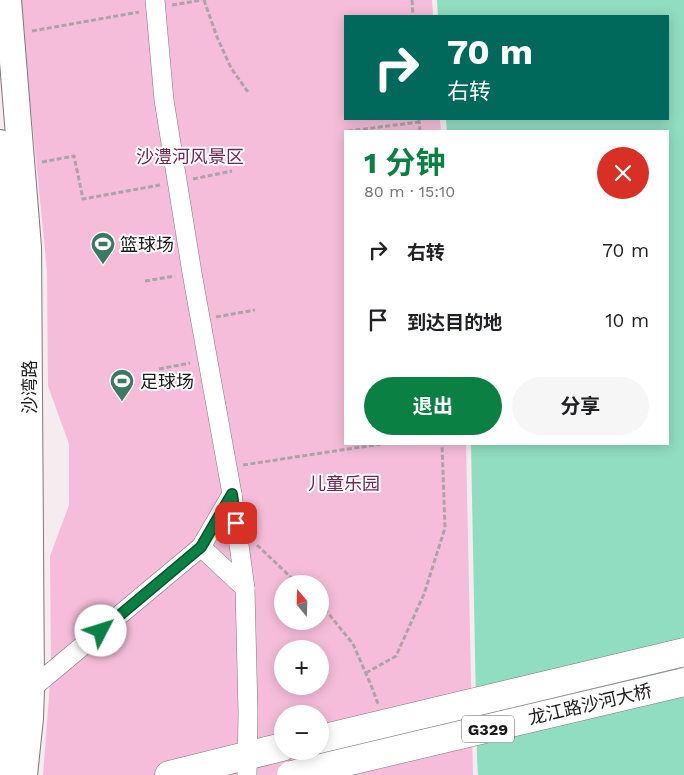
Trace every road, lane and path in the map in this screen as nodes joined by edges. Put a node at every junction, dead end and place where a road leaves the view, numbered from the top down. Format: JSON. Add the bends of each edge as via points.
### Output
{"nodes":[{"id":1,"x":8,"y":0,"type":"edge"},
{"id":2,"x":203,"y":0,"type":"edge"},
{"id":3,"x":412,"y":0,"type":"edge"},
{"id":4,"x":155,"y":4,"type":"edge"},
{"id":5,"x":413,"y":15,"type":"edge"},
{"id":6,"x":12,"y":35,"type":"junction"},
{"id":7,"x":248,"y":92,"type":"dead end"},
{"id":8,"x":419,"y":120,"type":"edge"},
{"id":9,"x":348,"y":130,"type":"edge"},
{"id":10,"x":0,"y":143,"type":"edge"},
{"id":11,"x":22,"y":166,"type":"junction"},
{"id":12,"x":129,"y":190,"type":"dead end"},
{"id":13,"x":192,"y":273,"type":"junction"},
{"id":14,"x":145,"y":281,"type":"dead end"},
{"id":15,"x":255,"y":310,"type":"dead end"},
{"id":16,"x":201,"y":320,"type":"junction"},
{"id":17,"x":208,"y":360,"type":"junction"},
{"id":18,"x":159,"y":369,"type":"dead end"},
{"id":19,"x":375,"y":445,"type":"edge"},
{"id":20,"x":442,"y":445,"type":"edge"},
{"id":21,"x":227,"y":468,"type":"junction"},
{"id":22,"x":232,"y":494,"type":"junction"},
{"id":23,"x":236,"y":523,"type":"junction"},
{"id":24,"x":201,"y":547,"type":"junction"},
{"id":25,"x":289,"y":575,"type":"edge"},
{"id":26,"x":245,"y":588,"type":"junction"},
{"id":27,"x":329,"y":615,"type":"edge"},
{"id":28,"x":684,"y":652,"type":"edge"},
{"id":29,"x":366,"y":673,"type":"junction"},
{"id":30,"x":684,"y":682,"type":"edge"},
{"id":31,"x":19,"y":690,"type":"junction"},
{"id":32,"x":381,"y":713,"type":"dead end"},
{"id":33,"x":329,"y":736,"type":"edge"},
{"id":34,"x":262,"y":757,"type":"edge"},
{"id":35,"x":3,"y":775,"type":"edge"},
{"id":36,"x":24,"y":775,"type":"edge"},
{"id":37,"x":170,"y":775,"type":"edge"},
{"id":38,"x":291,"y":775,"type":"edge"}],
"edges":[{"from":1,"to":6,"type":"street","name":"沙湾路"},
{"from":2,"to":4,"type":"path"},
{"from":2,"to":7,"type":"path","via":[[231,68]]},
{"from":3,"to":5,"type":"path"},
{"from":4,"to":6,"type":"path"},
{"from":4,"to":13,"type":"street","via":[[164,100]]},
{"from":6,"to":11,"type":"street","name":"沙湾路"},
{"from":8,"to":9,"type":"path"},
{"from":10,"to":31,"type":"street","name":"沙湾路","via":[[8,237]]},
{"from":11,"to":12,"type":"path","via":[[74,156],[84,199]]},
{"from":11,"to":31,"type":"street","name":"沙湾路","via":[[28,247]]},
{"from":13,"to":14,"type":"path"},
{"from":13,"to":16,"type":"street"},
{"from":15,"to":16,"type":"path"},
{"from":16,"to":17,"type":"street"},
{"from":17,"to":18,"type":"path"},
{"from":17,"to":21,"type":"street"},
{"from":19,"to":21,"type":"path"},
{"from":20,"to":29,"type":"path","via":[[445,528],[424,594],[396,656]]},
{"from":21,"to":22,"type":"street"},
{"from":22,"to":23,"type":"street"},
{"from":22,"to":24,"type":"street"},
{"from":23,"to":25,"type":"path"},
{"from":23,"to":26,"type":"street"},
{"from":24,"to":26,"type":"street"},
{"from":24,"to":31,"type":"street"},
{"from":26,"to":34,"type":"street"},
{"from":27,"to":29,"type":"path","via":[[352,644]]},
{"from":28,"to":33,"type":"highway","name":"龙江路沙河大桥","number":"G329","bridge":true},
{"from":29,"to":32,"type":"path"},
{"from":30,"to":38,"type":"highway","name":"龙江路沙河大桥","number":"G329","bridge":true},
{"from":31,"to":35,"type":"street","name":"沙湾路","via":[[7,732]]},
{"from":31,"to":36,"type":"street","name":"沙湾路","via":[[30,718]]},
{"from":34,"to":37,"type":"highway"}]}
